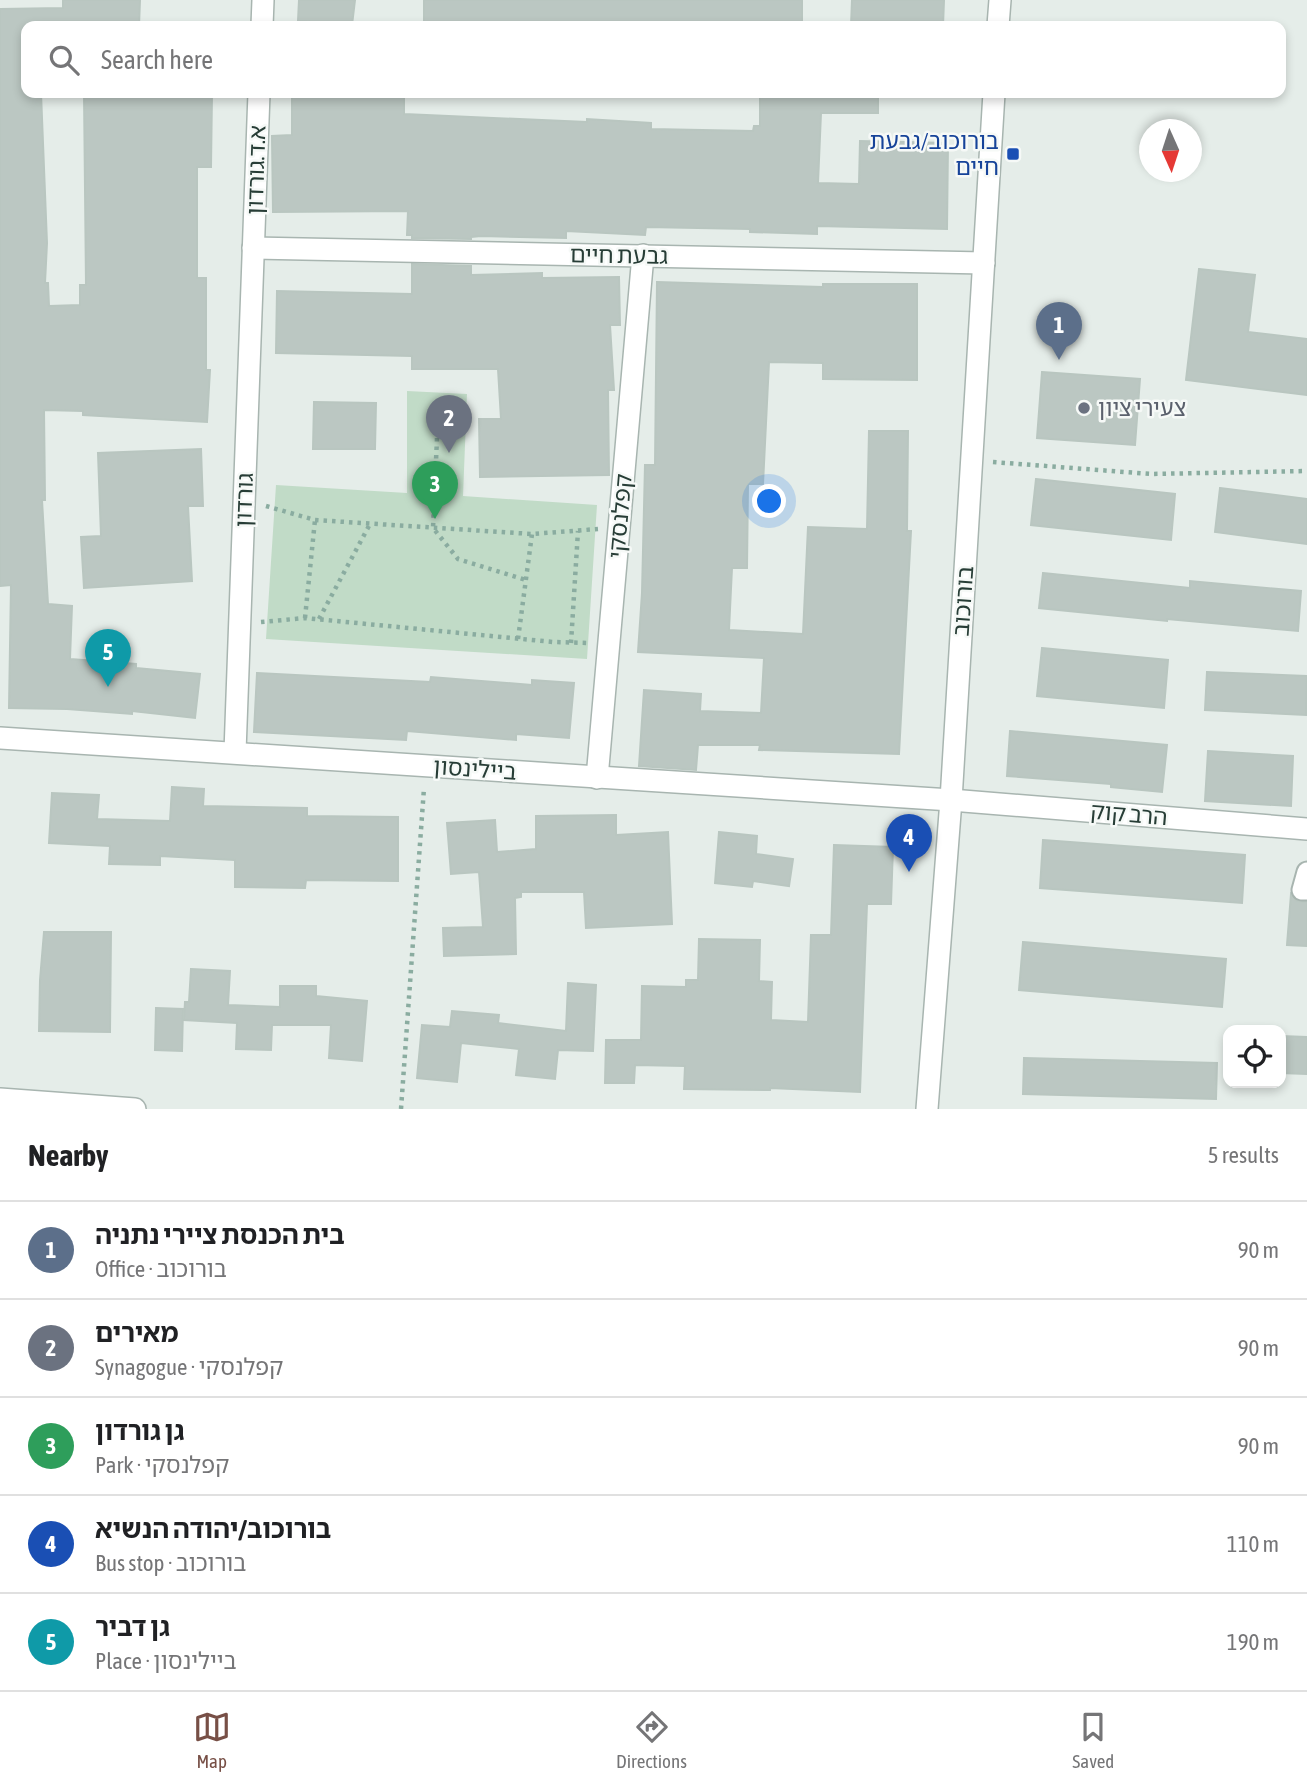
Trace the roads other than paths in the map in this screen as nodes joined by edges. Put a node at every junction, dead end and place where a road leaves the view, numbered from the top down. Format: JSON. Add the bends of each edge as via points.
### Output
{"nodes":[{"id":1,"x":263,"y":0,"type":"edge"},
{"id":2,"x":1000,"y":0,"type":"edge"},
{"id":3,"x":262,"y":21,"type":"edge"},
{"id":4,"x":998,"y":21,"type":"edge"},
{"id":5,"x":259,"y":98,"type":"edge"},
{"id":6,"x":994,"y":98,"type":"edge"},
{"id":7,"x":253,"y":248,"type":"junction"},
{"id":8,"x":643,"y":255,"type":"junction"},
{"id":9,"x":984,"y":263,"type":"junction"},
{"id":10,"x":0,"y":738,"type":"edge"},
{"id":11,"x":235,"y":752,"type":"junction"},
{"id":12,"x":597,"y":778,"type":"junction"},
{"id":13,"x":951,"y":800,"type":"junction"},
{"id":14,"x":1307,"y":829,"type":"edge"},
{"id":15,"x":1307,"y":872,"type":"edge"},
{"id":16,"x":1307,"y":891,"type":"edge"},
{"id":17,"x":0,"y":1099,"type":"edge"},
{"id":18,"x":135,"y":1109,"type":"edge"},
{"id":19,"x":927,"y":1109,"type":"edge"}],
"edges":[{"from":1,"to":3,"type":"street"},
{"from":2,"to":4,"type":"street"},
{"from":5,"to":7,"type":"street","name":"א.ד.גורדון"},
{"from":6,"to":9,"type":"street","name":"בורוכוב"},
{"from":7,"to":8,"type":"street","name":"גבעת חיים"},
{"from":7,"to":11,"type":"street","name":"גורדון"},
{"from":8,"to":9,"type":"street","name":"גבעת חיים"},
{"from":8,"to":12,"type":"street","name":"קפלנסקי"},
{"from":9,"to":13,"type":"street","name":"בורוכוב"},
{"from":10,"to":11,"type":"street","name":"ביילינסון"},
{"from":11,"to":12,"type":"street","name":"ביילינסון"},
{"from":12,"to":13,"type":"street","name":"ביילינסון"},
{"from":13,"to":14,"type":"street","name":"הרב קוק"},
{"from":13,"to":19,"type":"street","name":"בורוכוב"},
{"from":15,"to":16,"type":"street","via":[[1302,890]]},
{"from":17,"to":18,"type":"street"}]}
